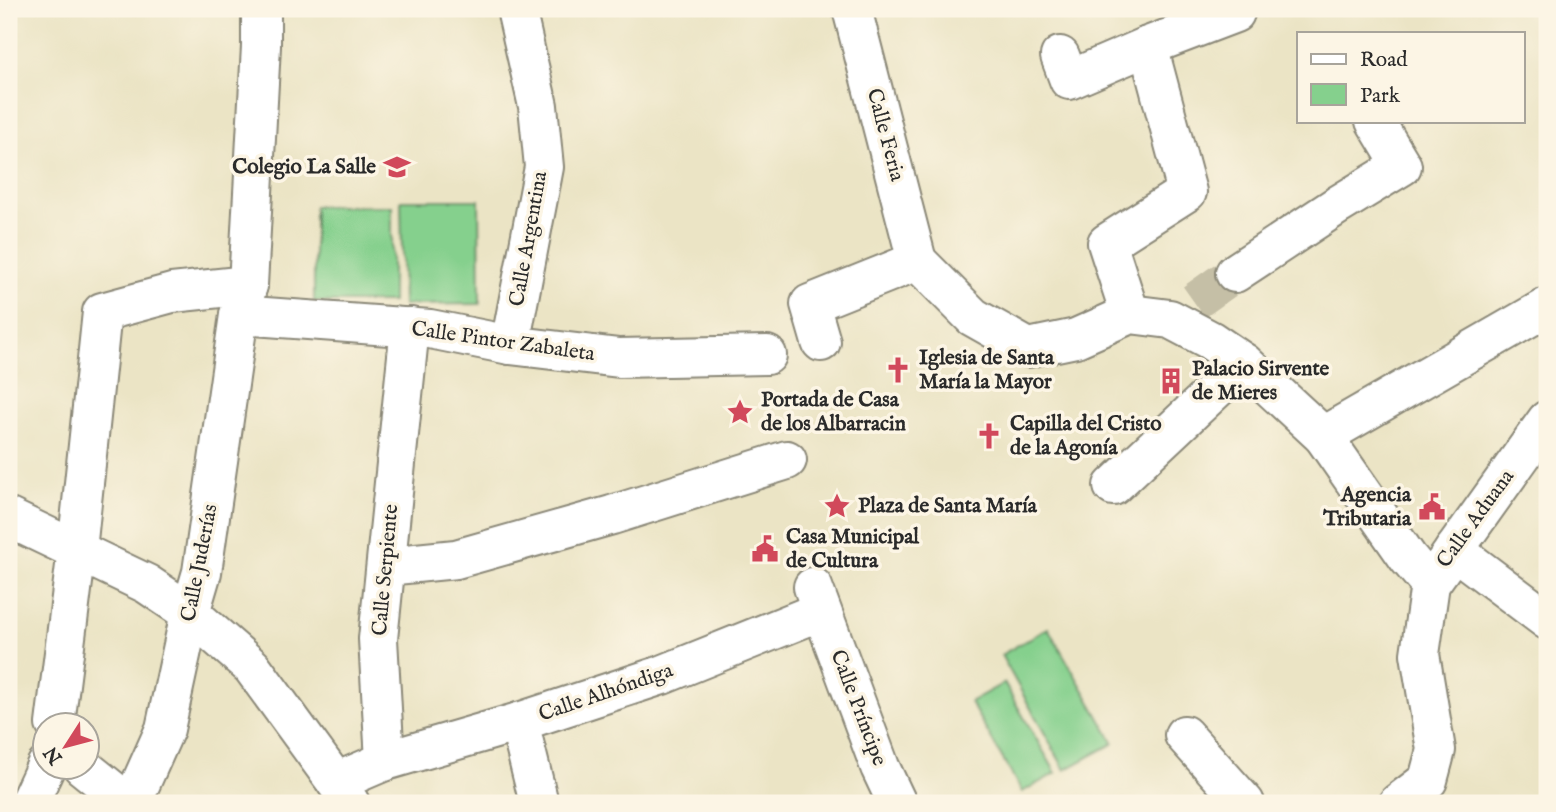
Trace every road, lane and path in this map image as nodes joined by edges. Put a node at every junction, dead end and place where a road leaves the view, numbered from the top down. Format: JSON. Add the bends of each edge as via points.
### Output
{"nodes":[{"id":1,"x":261,"y":9,"type":"edge"},
{"id":2,"x":516,"y":9,"type":"edge"},
{"id":3,"x":852,"y":9,"type":"edge"},
{"id":4,"x":1234,"y":9,"type":"edge"},
{"id":5,"x":1148,"y":46,"type":"junction"},
{"id":6,"x":1060,"y":56,"type":"dead end"},
{"id":7,"x":1376,"y":122,"type":"edge"},
{"id":8,"x":918,"y":261,"type":"junction"},
{"id":9,"x":1235,"y":273,"type":"tunnel mouth"},
{"id":10,"x":243,"y":300,"type":"junction"},
{"id":11,"x":1547,"y":307,"type":"edge"},
{"id":12,"x":1130,"y":314,"type":"junction"},
{"id":13,"x":410,"y":327,"type":"junction"},
{"id":14,"x":821,"y":342,"type":"dead end"},
{"id":15,"x":510,"y":345,"type":"junction"},
{"id":16,"x":767,"y":355,"type":"dead end"},
{"id":17,"x":1244,"y":363,"type":"junction"},
{"id":18,"x":1547,"y":420,"type":"edge"},
{"id":19,"x":1323,"y":436,"type":"junction"},
{"id":20,"x":787,"y":460,"type":"dead end"},
{"id":21,"x":1113,"y":486,"type":"dead end"},
{"id":22,"x":9,"y":518,"type":"edge"},
{"id":23,"x":78,"y":550,"type":"junction"},
{"id":24,"x":1454,"y":550,"type":"junction"},
{"id":25,"x":386,"y":566,"type":"junction"},
{"id":26,"x":1430,"y":584,"type":"junction"},
{"id":27,"x":817,"y":598,"type":"joint"},
{"id":28,"x":190,"y":613,"type":"junction"},
{"id":29,"x":1547,"y":620,"type":"edge"},
{"id":30,"x":57,"y":710,"type":"edge"},
{"id":31,"x":519,"y":722,"type":"junction"},
{"id":32,"x":1184,"y":735,"type":"dead end"},
{"id":33,"x":385,"y":761,"type":"junction"},
{"id":34,"x":40,"y":780,"type":"edge"},
{"id":35,"x":100,"y":780,"type":"edge"},
{"id":36,"x":1438,"y":792,"type":"edge"},
{"id":37,"x":337,"y":796,"type":"edge"},
{"id":38,"x":29,"y":803,"type":"edge"},
{"id":39,"x":130,"y":803,"type":"edge"},
{"id":40,"x":539,"y":803,"type":"edge"},
{"id":41,"x":897,"y":803,"type":"edge"},
{"id":42,"x":1245,"y":803,"type":"edge"},
{"id":43,"x":1398,"y":803,"type":"edge"}],
"edges":[{"from":1,"to":10,"type":"street","name":"Calle Juderías"},
{"from":2,"to":15,"type":"street","name":"Calle Argentina","via":[[538,106],[544,167]]},
{"from":3,"to":8,"type":"street","name":"Calle Feria"},
{"from":4,"to":5,"type":"street","via":[[1235,13]]},
{"from":5,"to":6,"type":"street","via":[[1069,80]]},
{"from":5,"to":12,"type":"street","via":[[1187,192],[1107,243]]},
{"from":7,"to":9,"type":"street","via":[[1402,166]]},
{"from":8,"to":12,"type":"street","via":[[973,317],[1028,348],[1076,338]]},
{"from":8,"to":14,"type":"street","via":[[810,304]]},
{"from":10,"to":13,"type":"street","name":"Calle Pintor Zabaleta"},
{"from":10,"to":23,"type":"street","name":"Calle Pintor Zabaleta","via":[[172,293],[102,312]]},
{"from":10,"to":28,"type":"street","name":"Calle Juderías","via":[[202,572]]},
{"from":11,"to":19,"type":"street"},
{"from":12,"to":17,"type":"street","via":[[1182,311],[1210,340]]},
{"from":13,"to":15,"type":"street","name":"Calle Pintor Zabaleta"},
{"from":13,"to":25,"type":"street","name":"Calle Serpiente"},
{"from":15,"to":16,"type":"street","name":"Calle Pintor Zabaleta","via":[[619,358]]},
{"from":17,"to":19,"type":"street"},
{"from":17,"to":21,"type":"street"},
{"from":18,"to":24,"type":"street","name":"Calle Aduana"},
{"from":19,"to":26,"type":"street"},
{"from":20,"to":25,"type":"street","via":[[456,559]]},
{"from":22,"to":23,"type":"street"},
{"from":23,"to":28,"type":"street","via":[[147,584]]},
{"from":23,"to":30,"type":"street"},
{"from":24,"to":26,"type":"street","name":"Calle Aduana"},
{"from":24,"to":29,"type":"street"},
{"from":25,"to":33,"type":"street","name":"Calle Serpiente","via":[[378,639]]},
{"from":26,"to":36,"type":"street","via":[[1420,654]]},
{"from":27,"to":31,"type":"street","name":"Calle Alhóndiga","via":[[662,675]]},
{"from":27,"to":41,"type":"street","name":"Calle Príncipe"},
{"from":28,"to":37,"type":"street","via":[[252,667]]},
{"from":28,"to":39,"type":"street","name":"Calle Juderías","via":[[165,729]]},
{"from":31,"to":33,"type":"street","name":"Calle Alhóndiga"},
{"from":31,"to":40,"type":"street"},
{"from":32,"to":42,"type":"street"},
{"from":33,"to":37,"type":"street"},
{"from":34,"to":38,"type":"street"},
{"from":35,"to":39,"type":"street"},
{"from":36,"to":43,"type":"street"}]}
